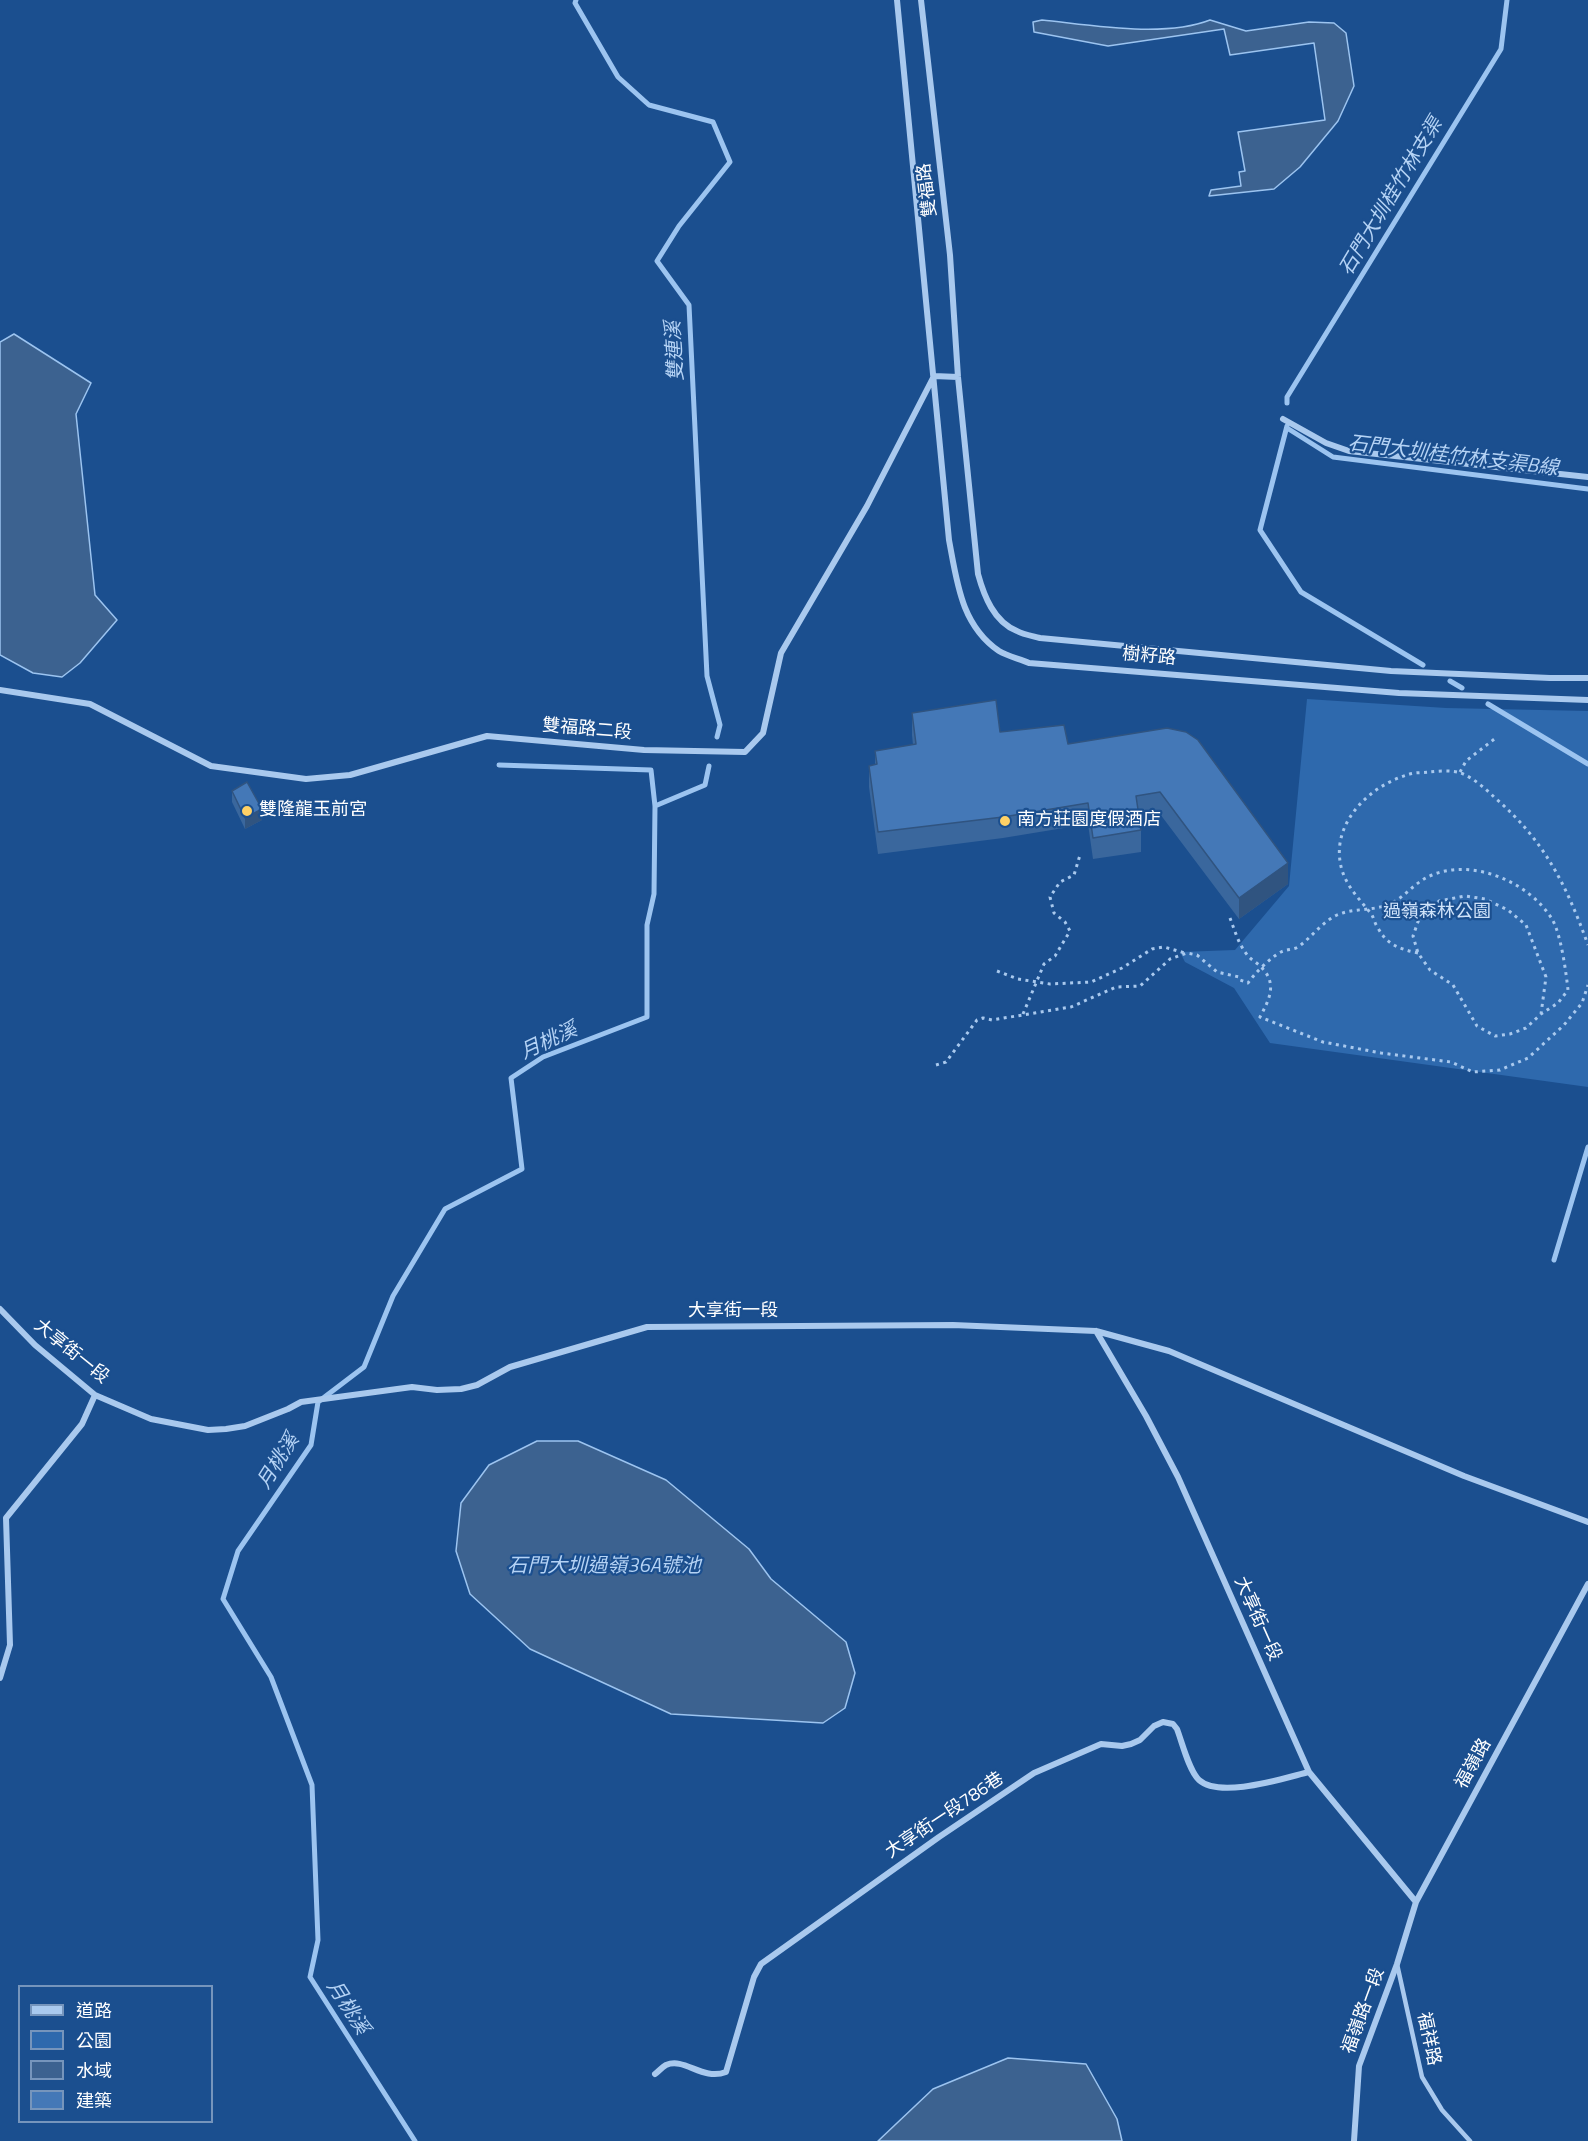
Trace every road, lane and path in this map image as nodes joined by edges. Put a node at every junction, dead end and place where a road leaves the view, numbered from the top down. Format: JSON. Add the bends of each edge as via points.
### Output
{"nodes":[{"id":1,"x":897,"y":0,"type":"edge"},
{"id":2,"x":921,"y":0,"type":"edge"},
{"id":3,"x":934,"y":376,"type":"junction"},
{"id":4,"x":958,"y":377,"type":"junction"},
{"id":5,"x":1283,"y":418,"type":"dead end"},
{"id":6,"x":1588,"y":477,"type":"edge"},
{"id":7,"x":1588,"y":678,"type":"edge"},
{"id":8,"x":0,"y":690,"type":"edge"},
{"id":9,"x":1588,"y":700,"type":"edge"},
{"id":10,"x":1497,"y":737,"type":"dead end"},
{"id":11,"x":1460,"y":772,"type":"junction"},
{"id":12,"x":1080,"y":855,"type":"dead end"},
{"id":13,"x":1366,"y":910,"type":"junction"},
{"id":14,"x":1230,"y":918,"type":"dead end"},
{"id":15,"x":1588,"y":945,"type":"edge"},
{"id":16,"x":1187,"y":953,"type":"junction"},
{"id":17,"x":1418,"y":953,"type":"junction"},
{"id":18,"x":1263,"y":968,"type":"junction"},
{"id":19,"x":997,"y":970,"type":"dead end"},
{"id":20,"x":1036,"y":982,"type":"junction"},
{"id":21,"x":1588,"y":985,"type":"edge"},
{"id":22,"x":1541,"y":1014,"type":"junction"},
{"id":23,"x":1023,"y":1015,"type":"junction"},
{"id":24,"x":936,"y":1065,"type":"dead end"},
{"id":25,"x":0,"y":1309,"type":"edge"},
{"id":26,"x":1096,"y":1331,"type":"junction"},
{"id":27,"x":95,"y":1395,"type":"junction"},
{"id":28,"x":3,"y":1519,"type":"edge"},
{"id":29,"x":1588,"y":1522,"type":"edge"},
{"id":30,"x":1588,"y":1584,"type":"edge"},
{"id":31,"x":0,"y":1678,"type":"edge"},
{"id":32,"x":1309,"y":1772,"type":"junction"},
{"id":33,"x":1416,"y":1902,"type":"junction"},
{"id":34,"x":1397,"y":1964,"type":"junction"},
{"id":35,"x":655,"y":2074,"type":"dead end"},
{"id":36,"x":1354,"y":2141,"type":"edge"},
{"id":37,"x":1470,"y":2141,"type":"edge"}],
"edges":[{"from":1,"to":3,"type":"street","name":"樹籽路"},
{"from":2,"to":4,"type":"street","name":"雙福路","via":[[950,255]]},
{"from":3,"to":4,"type":"street"},
{"from":3,"to":8,"type":"street","name":"雙福路二段","via":[[867,506],[781,653],[763,733],[745,752],[644,750],[487,736],[350,775],[306,779],[210,766],[90,704]]},
{"from":3,"to":9,"type":"street","name":"樹籽路","via":[[949,540],[960,594],[976,630],[1000,651],[1029,663],[1328,688]]},
{"from":4,"to":7,"type":"street","name":"樹籽路","via":[[978,574],[983,595],[1015,631],[1040,638],[1391,671]]},
{"from":5,"to":6,"type":"street","via":[[1326,444],[1349,451]]},
{"from":10,"to":11,"type":"path","via":[[1466,761]]},
{"from":11,"to":13,"type":"path","via":[[1408,774],[1370,795],[1353,812],[1345,824],[1340,863],[1345,880]]},
{"from":11,"to":15,"type":"path","via":[[1482,786],[1537,840],[1556,869]]},
{"from":12,"to":20,"type":"path","via":[[1074,876],[1060,882],[1050,897],[1054,913],[1070,931],[1054,956],[1044,963]]},
{"from":13,"to":17,"type":"path","via":[[1386,941]]},
{"from":13,"to":18,"type":"path","via":[[1338,915],[1296,949],[1281,952]]},
{"from":13,"to":22,"type":"path","via":[[1395,903],[1417,882],[1448,871],[1475,870],[1501,877],[1523,889],[1553,920],[1568,990],[1558,1003]]},
{"from":14,"to":18,"type":"path","via":[[1249,957]]},
{"from":16,"to":18,"type":"path","via":[[1197,955],[1217,972],[1248,983]]},
{"from":16,"to":20,"type":"path","via":[[1164,947],[1152,949],[1091,982]]},
{"from":16,"to":23,"type":"path","via":[[1170,959],[1140,986],[1116,987],[1071,1007]]},
{"from":17,"to":22,"type":"path","via":[[1430,970],[1453,985],[1477,1026],[1495,1036],[1526,1028]]},
{"from":17,"to":22,"type":"path","via":[[1413,936],[1419,919],[1439,901],[1466,896],[1485,899],[1508,910],[1526,925],[1546,977]]},
{"from":18,"to":21,"type":"path","via":[[1272,993],[1260,1017],[1323,1042],[1451,1062],[1473,1072],[1500,1070],[1528,1058],[1564,1025],[1582,1003]]},
{"from":19,"to":20,"type":"path"},
{"from":20,"to":23,"type":"path"},
{"from":23,"to":24,"type":"path","via":[[977,1020],[946,1062]]},
{"from":25,"to":27,"type":"street","name":"大享街一段","via":[[35,1345]]},
{"from":26,"to":27,"type":"street","name":"大享街一段","via":[[953,1325],[647,1327],[510,1367],[461,1389],[412,1387],[301,1402],[245,1426],[226,1429],[208,1430],[152,1419]]},
{"from":26,"to":29,"type":"street","name":"大享街一段","via":[[1169,1351],[1464,1476]]},
{"from":26,"to":32,"type":"street","name":"大享街一段","via":[[1178,1478]]},
{"from":27,"to":28,"type":"street","via":[[82,1424]]},
{"from":28,"to":31,"type":"street","via":[[10,1645]]},
{"from":30,"to":33,"type":"street","name":"福嶺路"},
{"from":32,"to":33,"type":"street","name":"大享街一段"},
{"from":32,"to":35,"type":"street","name":"大享街一段786巷","via":[[1235,1788],[1205,1784],[1193,1771],[1177,1729],[1164,1722],[1131,1744],[1101,1744],[1034,1773],[762,1964],[754,1977],[726,2072],[712,2076],[679,2064],[667,2065]]},
{"from":33,"to":34,"type":"street","name":"福嶺路"},
{"from":34,"to":36,"type":"street","name":"福嶺路一段","via":[[1359,2066]]},
{"from":34,"to":37,"type":"lane","name":"福祥路","via":[[1422,2077],[1442,2109]]}]}
